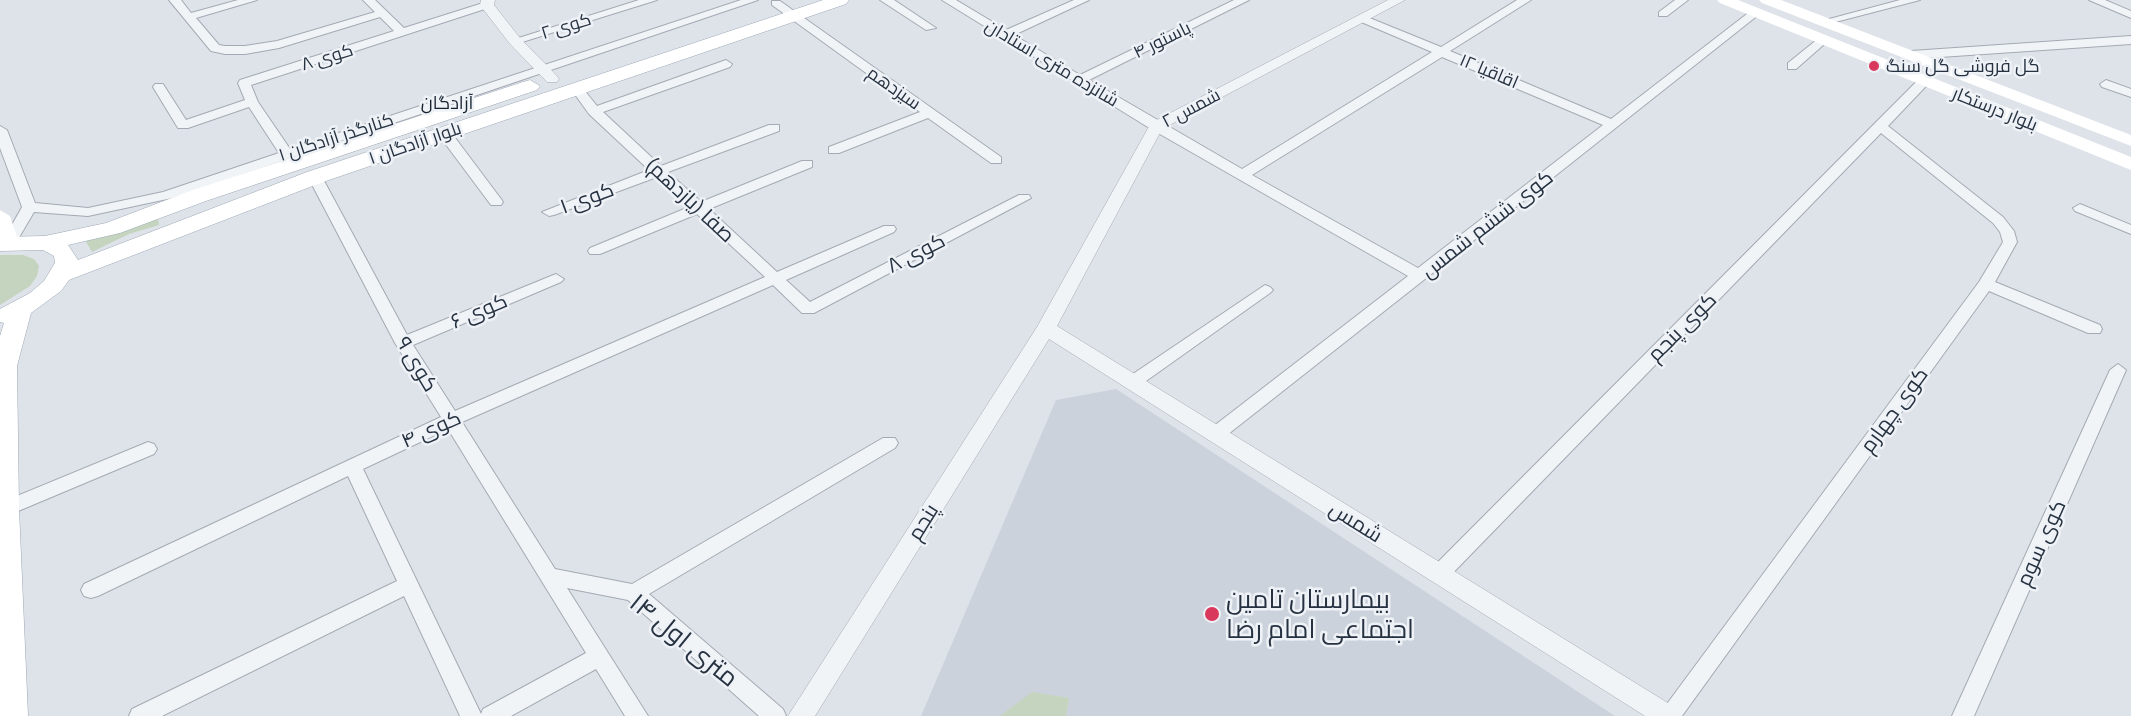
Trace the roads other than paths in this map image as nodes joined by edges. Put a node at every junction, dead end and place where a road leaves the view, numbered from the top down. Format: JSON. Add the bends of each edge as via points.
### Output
{"nodes":[{"id":1,"x":175,"y":0,"type":"edge"},
{"id":2,"x":251,"y":0,"type":"edge"},
{"id":3,"x":369,"y":0,"type":"edge"},
{"id":4,"x":651,"y":0,"type":"edge"},
{"id":5,"x":752,"y":0,"type":"edge"},
{"id":6,"x":840,"y":0,"type":"edge"},
{"id":7,"x":886,"y":0,"type":"edge"},
{"id":8,"x":948,"y":0,"type":"edge"},
{"id":9,"x":1083,"y":0,"type":"edge"},
{"id":10,"x":1243,"y":0,"type":"edge"},
{"id":11,"x":1398,"y":0,"type":"edge"},
{"id":12,"x":1525,"y":0,"type":"edge"},
{"id":13,"x":1682,"y":0,"type":"edge"},
{"id":14,"x":1725,"y":0,"type":"edge"},
{"id":15,"x":1914,"y":0,"type":"edge"},
{"id":16,"x":2095,"y":0,"type":"edge"},
{"id":17,"x":488,"y":2,"type":"edge"},
{"id":18,"x":785,"y":6,"type":"edge"},
{"id":19,"x":1762,"y":6,"type":"edge"},
{"id":20,"x":382,"y":13,"type":"junction"},
{"id":21,"x":1663,"y":14,"type":"dead end"},
{"id":22,"x":2131,"y":15,"type":"edge"},
{"id":23,"x":189,"y":18,"type":"junction"},
{"id":24,"x":1363,"y":20,"type":"junction"},
{"id":25,"x":930,"y":28,"type":"dead end"},
{"id":26,"x":1823,"y":31,"type":"junction"},
{"id":27,"x":403,"y":33,"type":"junction"},
{"id":28,"x":1005,"y":35,"type":"junction"},
{"id":29,"x":2131,"y":40,"type":"edge"},
{"id":30,"x":515,"y":41,"type":"junction"},
{"id":31,"x":1442,"y":50,"type":"junction"},
{"id":32,"x":1911,"y":55,"type":"junction"},
{"id":33,"x":726,"y":64,"type":"dead end"},
{"id":34,"x":1792,"y":66,"type":"dead end"},
{"id":35,"x":546,"y":75,"type":"junction"},
{"id":36,"x":1080,"y":80,"type":"junction"},
{"id":37,"x":1925,"y":80,"type":"junction"},
{"id":38,"x":2106,"y":84,"type":"dead end"},
{"id":39,"x":159,"y":87,"type":"dead end"},
{"id":40,"x":577,"y":89,"type":"junction"},
{"id":41,"x":2131,"y":93,"type":"edge"},
{"id":42,"x":252,"y":102,"type":"junction"},
{"id":43,"x":594,"y":111,"type":"junction"},
{"id":44,"x":929,"y":113,"type":"junction"},
{"id":45,"x":1613,"y":124,"type":"junction"},
{"id":46,"x":1156,"y":126,"type":"junction"},
{"id":47,"x":1881,"y":126,"type":"junction"},
{"id":48,"x":774,"y":128,"type":"dead end"},
{"id":49,"x":0,"y":130,"type":"edge"},
{"id":50,"x":445,"y":134,"type":"junction"},
{"id":51,"x":2131,"y":141,"type":"edge"},
{"id":52,"x":834,"y":150,"type":"dead end"},
{"id":53,"x":286,"y":153,"type":"junction"},
{"id":54,"x":996,"y":160,"type":"dead end"},
{"id":55,"x":807,"y":164,"type":"dead end"},
{"id":56,"x":2131,"y":164,"type":"edge"},
{"id":57,"x":659,"y":171,"type":"junction"},
{"id":58,"x":1243,"y":175,"type":"junction"},
{"id":59,"x":315,"y":177,"type":"junction"},
{"id":60,"x":166,"y":195,"type":"junction"},
{"id":61,"x":198,"y":196,"type":"junction"},
{"id":62,"x":1024,"y":198,"type":"dead end"},
{"id":63,"x":496,"y":202,"type":"dead end"},
{"id":64,"x":29,"y":207,"type":"junction"},
{"id":65,"x":698,"y":208,"type":"junction"},
{"id":66,"x":2080,"y":208,"type":"dead end"},
{"id":67,"x":549,"y":212,"type":"dead end"},
{"id":68,"x":0,"y":216,"type":"edge"},
{"id":69,"x":208,"y":217,"type":"junction"},
{"id":70,"x":112,"y":228,"type":"junction"},
{"id":71,"x":889,"y":229,"type":"dead end"},
{"id":72,"x":2131,"y":230,"type":"edge"},
{"id":73,"x":4,"y":243,"type":"edge"},
{"id":74,"x":45,"y":243,"type":"junction"},
{"id":75,"x":594,"y":251,"type":"dead end"},
{"id":76,"x":63,"y":274,"type":"junction"},
{"id":77,"x":1420,"y":276,"type":"junction"},
{"id":78,"x":775,"y":278,"type":"junction"},
{"id":79,"x":556,"y":279,"type":"dead end"},
{"id":80,"x":1986,"y":284,"type":"junction"},
{"id":81,"x":1265,"y":290,"type":"dead end"},
{"id":82,"x":808,"y":309,"type":"joint"},
{"id":83,"x":10,"y":314,"type":"edge"},
{"id":84,"x":1046,"y":327,"type":"junction"},
{"id":85,"x":2094,"y":329,"type":"dead end"},
{"id":86,"x":403,"y":343,"type":"junction"},
{"id":87,"x":2118,"y":370,"type":"dead end"},
{"id":88,"x":1133,"y":382,"type":"junction"},
{"id":89,"x":3,"y":388,"type":"edge"},
{"id":90,"x":451,"y":420,"type":"junction"},
{"id":91,"x":1216,"y":434,"type":"junction"},
{"id":92,"x":889,"y":443,"type":"dead end"},
{"id":93,"x":148,"y":449,"type":"dead end"},
{"id":94,"x":352,"y":465,"type":"junction"},
{"id":95,"x":4,"y":509,"type":"junction"},
{"id":96,"x":1439,"y":574,"type":"junction"},
{"id":97,"x":550,"y":576,"type":"junction"},
{"id":98,"x":407,"y":585,"type":"junction"},
{"id":99,"x":91,"y":590,"type":"dead end"},
{"id":100,"x":634,"y":593,"type":"junction"},
{"id":101,"x":599,"y":656,"type":"junction"},
{"id":102,"x":11,"y":716,"type":"edge"},
{"id":103,"x":140,"y":716,"type":"edge"},
{"id":104,"x":471,"y":716,"type":"edge"},
{"id":105,"x":491,"y":716,"type":"edge"},
{"id":106,"x":637,"y":716,"type":"edge"},
{"id":107,"x":775,"y":716,"type":"edge"},
{"id":108,"x":801,"y":716,"type":"edge"},
{"id":109,"x":1668,"y":716,"type":"edge"},
{"id":110,"x":1963,"y":716,"type":"edge"}],
"edges":[{"from":1,"to":23,"type":"street"},
{"from":2,"to":23,"type":"street"},
{"from":3,"to":20,"type":"street"},
{"from":4,"to":30,"type":"street","name":"کوی ۲"},
{"from":5,"to":35,"type":"street","name":"کنارگذر آزادگان ۱"},
{"from":6,"to":18,"type":"main road","name":"بلوار آزادگان ۱"},
{"from":7,"to":25,"type":"street"},
{"from":8,"to":28,"type":"street","name":"شانزده متری استادان"},
{"from":9,"to":28,"type":"street"},
{"from":10,"to":36,"type":"street","name":"پاستور ۴"},
{"from":11,"to":24,"type":"street","name":"شمس ۲"},
{"from":12,"to":31,"type":"street"},
{"from":13,"to":21,"type":"street"},
{"from":14,"to":19,"type":"main road","name":"بلوار درستکار"},
{"from":15,"to":26,"type":"street"},
{"from":16,"to":22,"type":"street"},
{"from":17,"to":27,"type":"street","name":"کوی ۸"},
{"from":17,"to":30,"type":"street"},
{"from":18,"to":35,"type":"main road","name":"بلوار آزادگان ۱"},
{"from":18,"to":40,"type":"main road","name":"بلوار آزادگان ۱"},
{"from":18,"to":44,"type":"street","name":"سیزدهم"},
{"from":19,"to":26,"type":"main road","name":"بلوار درستکار"},
{"from":19,"to":45,"type":"street","name":"کوی ششم شمس"},
{"from":20,"to":23,"type":"street","via":[[279,44],[245,50],[215,48]]},
{"from":20,"to":27,"type":"street"},
{"from":24,"to":31,"type":"street","name":"اقاقیا ۱۲"},
{"from":24,"to":46,"type":"street","name":"شمس ۲"},
{"from":26,"to":32,"type":"main road","name":"بلوار درستکار"},
{"from":26,"to":34,"type":"street"},
{"from":26,"to":37,"type":"main road","name":"بلوار درستکار"},
{"from":27,"to":42,"type":"street","name":"کوی ۸","via":[[244,83]]},
{"from":28,"to":36,"type":"street","name":"شانزده متری استادان"},
{"from":29,"to":32,"type":"street"},
{"from":30,"to":35,"type":"street"},
{"from":31,"to":45,"type":"street","name":"اقاقیا ۱۲"},
{"from":31,"to":58,"type":"street"},
{"from":32,"to":51,"type":"main road","name":"بلوار درستکار"},
{"from":33,"to":43,"type":"street"},
{"from":35,"to":53,"type":"street","name":"کنارگذر آزادگان ۱"},
{"from":35,"to":61,"type":"main road","name":"بلوار آزادگان ۱"},
{"from":36,"to":46,"type":"street","name":"شانزده متری استادان"},
{"from":37,"to":47,"type":"street","name":"کوی پنجم"},
{"from":37,"to":56,"type":"main road","name":"بلوار درستکار"},
{"from":38,"to":41,"type":"street"},
{"from":39,"to":42,"type":"street","via":[[183,124]]},
{"from":40,"to":43,"type":"street","name":"صفا (یازدهم)"},
{"from":40,"to":50,"type":"main road","name":"بلوار آزادگان ۱"},
{"from":42,"to":53,"type":"street"},
{"from":43,"to":57,"type":"street","name":"صفا (یازدهم)"},
{"from":44,"to":52,"type":"street"},
{"from":44,"to":54,"type":"street","name":"سیزدهم"},
{"from":45,"to":77,"type":"street","name":"کوی ششم شمس"},
{"from":46,"to":58,"type":"street","name":"شانزده متری استادان"},
{"from":46,"to":84,"type":"street","name":"شمس ۲"},
{"from":47,"to":80,"type":"street","name":"کوی چهارم","via":[[2007,231],[2010,242]]},
{"from":47,"to":96,"type":"street","name":"کوی پنجم"},
{"from":48,"to":57,"type":"street"},
{"from":49,"to":64,"type":"street"},
{"from":50,"to":59,"type":"main road","name":"بلوار آزادگان ۱"},
{"from":50,"to":63,"type":"street"},
{"from":53,"to":60,"type":"street","name":"کنارگذر آزادگان ۱"},
{"from":55,"to":65,"type":"street"},
{"from":57,"to":65,"type":"street","name":"صفا (یازدهم)"},
{"from":57,"to":67,"type":"street","name":"کوی ۱"},
{"from":58,"to":77,"type":"street","name":"شانزده متری استادان"},
{"from":59,"to":69,"type":"main road","name":"بلوار آزادگان ۱"},
{"from":59,"to":86,"type":"street","name":"کوی ۹"},
{"from":60,"to":64,"type":"street","name":"کنارگذر آزادگان ۱","via":[[88,212]]},
{"from":60,"to":70,"type":"street"},
{"from":61,"to":69,"type":"main road","via":[[187,209],[188,214]]},
{"from":61,"to":70,"type":"main road","name":"بلوار آزادگان ۱"},
{"from":62,"to":82,"type":"street","name":"کوی ۸"},
{"from":64,"to":73,"type":"street"},
{"from":65,"to":75,"type":"street"},
{"from":65,"to":78,"type":"street","name":"صفا (یازدهم)"},
{"from":66,"to":72,"type":"street"},
{"from":68,"to":73,"type":"main road"},
{"from":69,"to":76,"type":"main road","name":"بلوار آزادگان ۱"},
{"from":70,"to":74,"type":"main road","name":"بلوار آزادگان ۱"},
{"from":71,"to":78,"type":"street"},
{"from":73,"to":74,"type":"main road","name":"بلوار آزادگان ۱"},
{"from":74,"to":76,"type":"main road","via":[[65,254]]},
{"from":76,"to":83,"type":"main road","via":[[53,286]]},
{"from":77,"to":91,"type":"street","name":"کوی ششم شمس"},
{"from":78,"to":82,"type":"street","name":"صفا (یازدهم)"},
{"from":78,"to":90,"type":"street","name":"کوی ۴"},
{"from":79,"to":86,"type":"street","name":"کوی ۶"},
{"from":80,"to":85,"type":"street"},
{"from":80,"to":109,"type":"street","name":"کوی چهارم"},
{"from":81,"to":88,"type":"street"},
{"from":83,"to":89,"type":"main road"},
{"from":84,"to":88,"type":"street","name":"شمس"},
{"from":84,"to":108,"type":"street","name":"پنجم"},
{"from":86,"to":90,"type":"street","name":"کوی ۹"},
{"from":87,"to":110,"type":"street","name":"کوی سوم"},
{"from":88,"to":91,"type":"street","name":"شمس"},
{"from":89,"to":95,"type":"main road"},
{"from":90,"to":94,"type":"street","name":"کوی ۴"},
{"from":90,"to":97,"type":"street","name":"کوی ۹"},
{"from":91,"to":96,"type":"street","name":"شمس"},
{"from":92,"to":100,"type":"street"},
{"from":93,"to":95,"type":"street"},
{"from":94,"to":98,"type":"street"},
{"from":94,"to":99,"type":"street","name":"کوی ۴"},
{"from":95,"to":102,"type":"main road"},
{"from":96,"to":109,"type":"street","name":"شمس"},
{"from":97,"to":100,"type":"street","name":"۱۴ متری اول"},
{"from":97,"to":101,"type":"street","name":"کوی ۹"},
{"from":98,"to":103,"type":"street"},
{"from":98,"to":104,"type":"street"},
{"from":100,"to":107,"type":"street","name":"۱۴ متری اول"},
{"from":101,"to":105,"type":"street"},
{"from":101,"to":106,"type":"street","name":"کوی ۹"}]}
